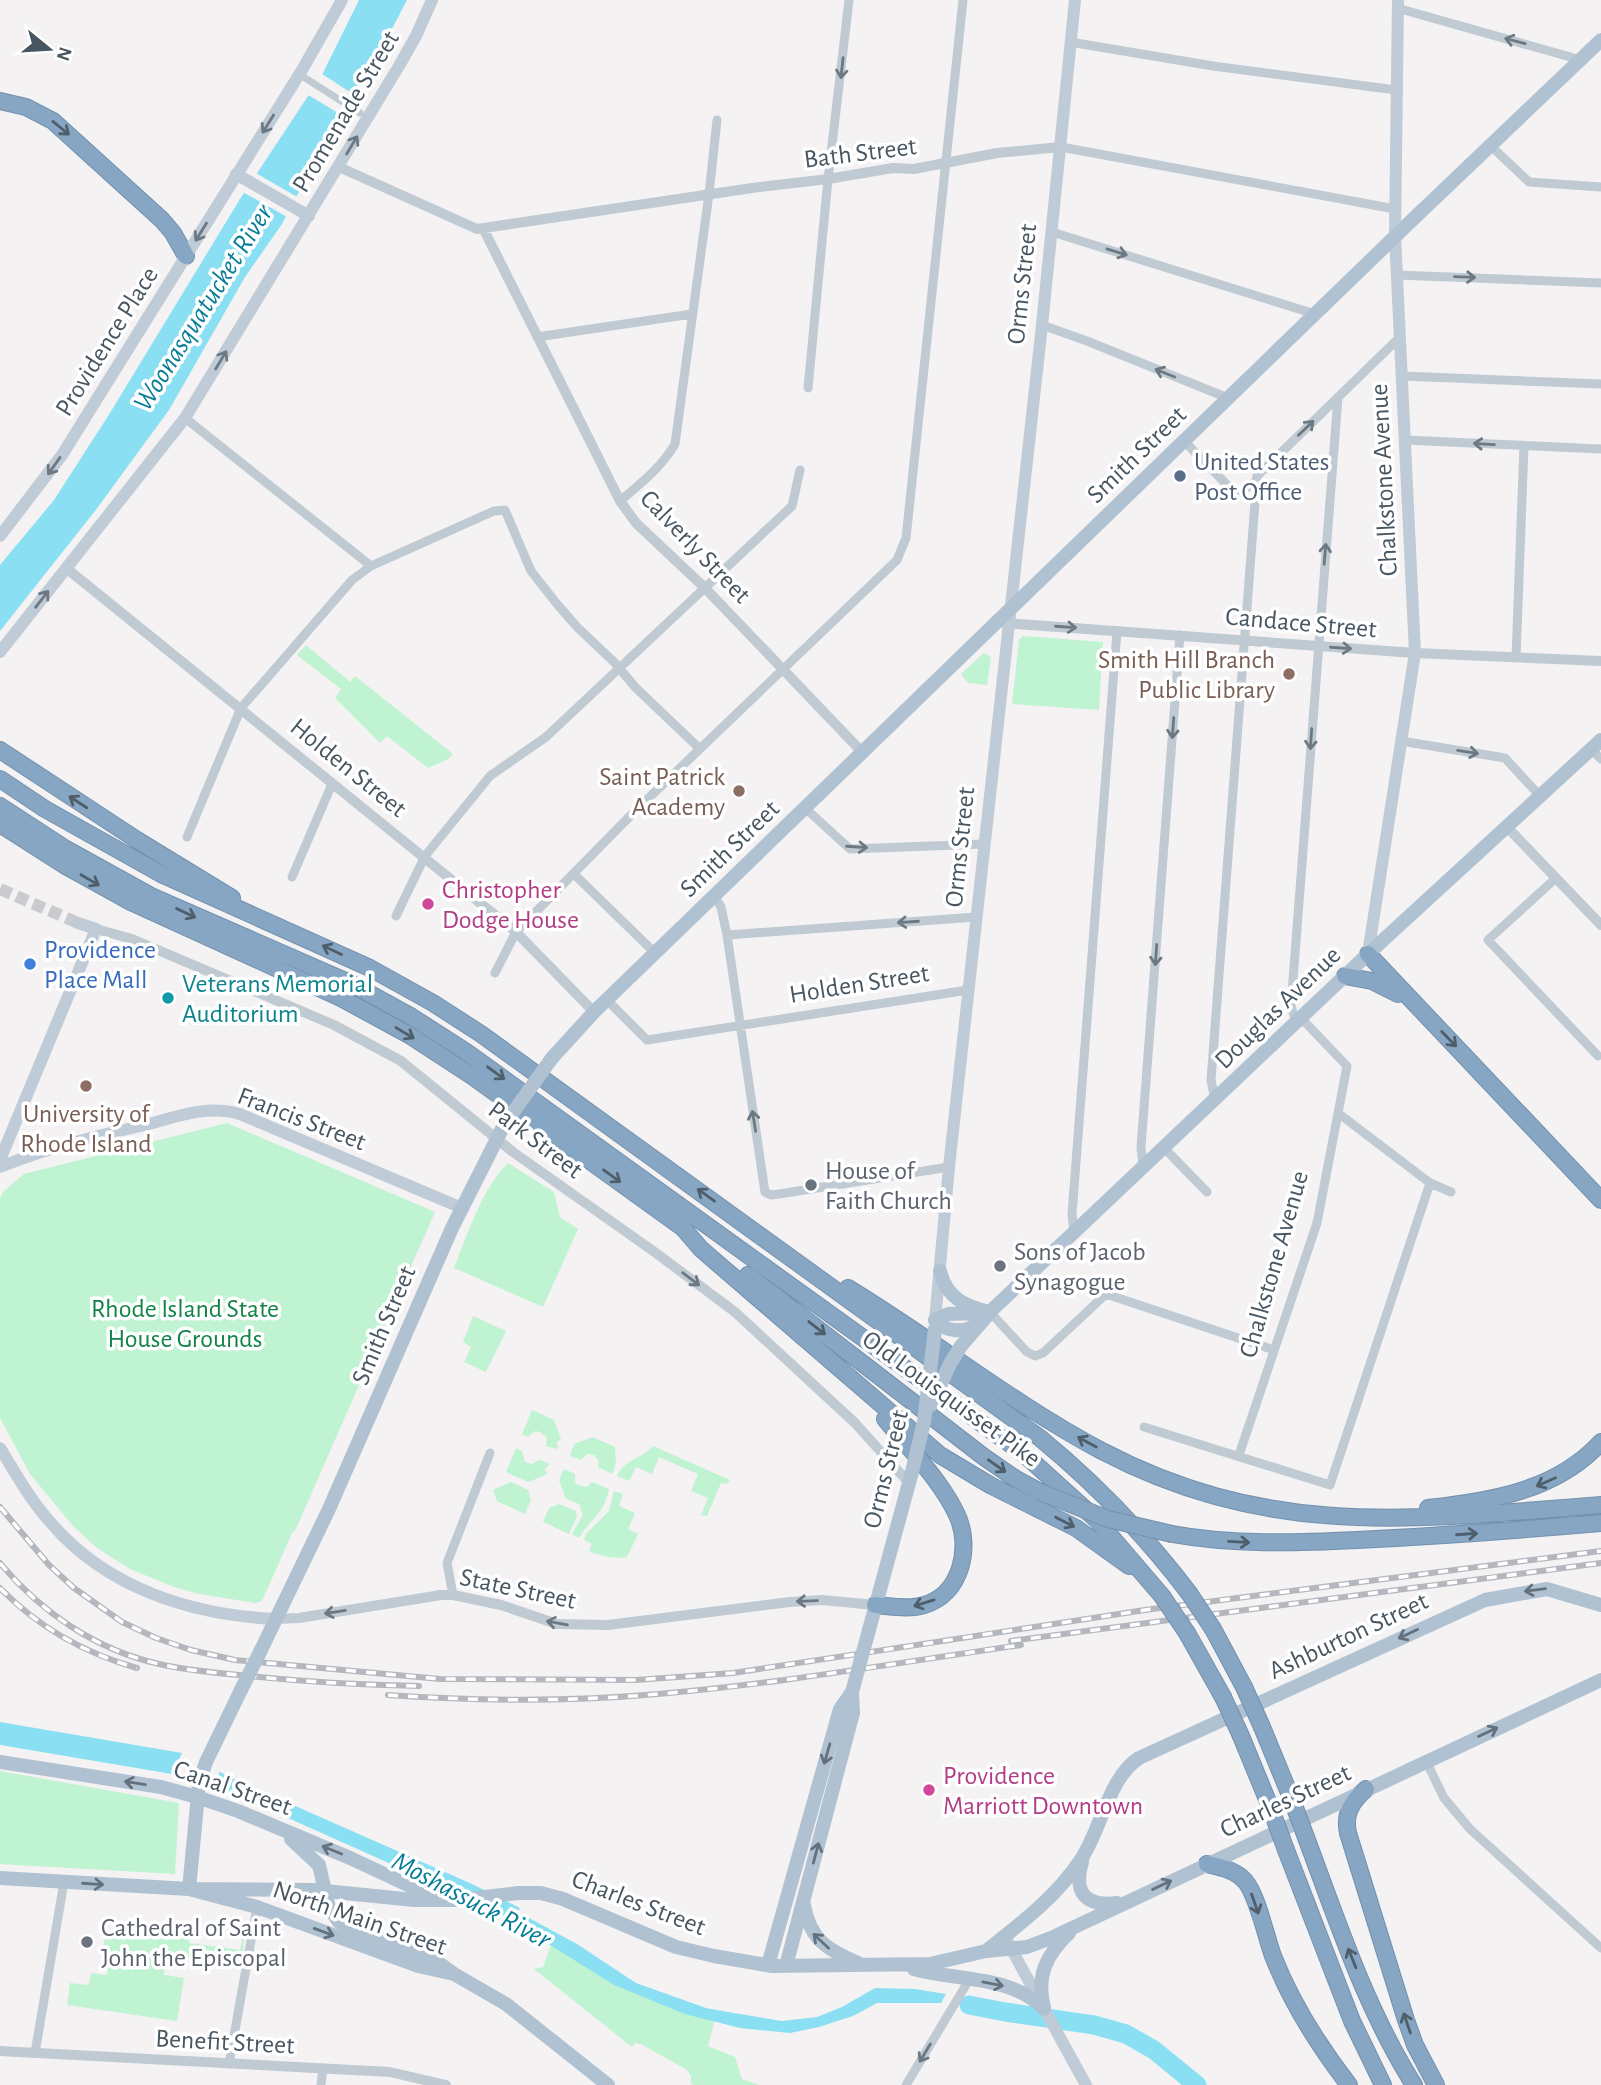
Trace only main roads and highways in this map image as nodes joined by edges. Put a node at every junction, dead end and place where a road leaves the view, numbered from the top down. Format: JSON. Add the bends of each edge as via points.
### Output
{"nodes":[{"id":1,"x":342,"y":0,"type":"edge"},
{"id":2,"x":432,"y":0,"type":"edge"},
{"id":3,"x":1075,"y":0,"type":"edge"},
{"id":4,"x":1398,"y":4,"type":"edge"},
{"id":5,"x":1601,"y":40,"type":"edge"},
{"id":6,"x":0,"y":101,"type":"edge"},
{"id":7,"x":242,"y":177,"type":"junction"},
{"id":8,"x":309,"y":216,"type":"junction"},
{"id":9,"x":1395,"y":236,"type":"junction"},
{"id":10,"x":186,"y":256,"type":"junction"},
{"id":11,"x":0,"y":536,"type":"edge"},
{"id":12,"x":1005,"y":619,"type":"junction"},
{"id":13,"x":0,"y":652,"type":"edge"},
{"id":14,"x":1598,"y":749,"type":"edge"},
{"id":15,"x":0,"y":751,"type":"edge"},
{"id":16,"x":0,"y":779,"type":"edge"},
{"id":17,"x":0,"y":806,"type":"edge"},
{"id":18,"x":0,"y":824,"type":"edge"},
{"id":19,"x":0,"y":830,"type":"edge"},
{"id":20,"x":32,"y":845,"type":"junction"},
{"id":21,"x":78,"y":923,"type":"tunnel mouth"},
{"id":22,"x":282,"y":928,"type":"junction"},
{"id":23,"x":1368,"y":954,"type":"junction"},
{"id":24,"x":1345,"y":976,"type":"junction"},
{"id":25,"x":1422,"y":1011,"type":"junction"},
{"id":26,"x":0,"y":1160,"type":"edge"},
{"id":27,"x":0,"y":1167,"type":"edge"},
{"id":28,"x":1601,"y":1200,"type":"edge"},
{"id":29,"x":462,"y":1208,"type":"junction"},
{"id":30,"x":683,"y":1228,"type":"junction"},
{"id":31,"x":761,"y":1235,"type":"junction"},
{"id":32,"x":940,"y":1271,"type":"junction"},
{"id":33,"x":985,"y":1318,"type":"junction"},
{"id":34,"x":935,"y":1324,"type":"junction"},
{"id":35,"x":855,"y":1382,"type":"junction"},
{"id":36,"x":924,"y":1422,"type":"junction"},
{"id":37,"x":1601,"y":1442,"type":"edge"},
{"id":38,"x":0,"y":1448,"type":"edge"},
{"id":39,"x":1601,"y":1505,"type":"edge"},
{"id":40,"x":1347,"y":1518,"type":"junction"},
{"id":41,"x":1601,"y":1523,"type":"edge"},
{"id":42,"x":1162,"y":1596,"type":"junction"},
{"id":43,"x":875,"y":1605,"type":"junction"},
{"id":44,"x":1601,"y":1605,"type":"edge"},
{"id":45,"x":276,"y":1619,"type":"junction"},
{"id":46,"x":1601,"y":1680,"type":"edge"},
{"id":47,"x":852,"y":1692,"type":"junction"},
{"id":48,"x":0,"y":1762,"type":"edge"},
{"id":49,"x":1366,"y":1789,"type":"junction"},
{"id":50,"x":198,"y":1791,"type":"junction"},
{"id":51,"x":266,"y":1823,"type":"junction"},
{"id":52,"x":1086,"y":1851,"type":"junction"},
{"id":53,"x":1207,"y":1864,"type":"junction"},
{"id":54,"x":0,"y":1878,"type":"edge"},
{"id":55,"x":189,"y":1889,"type":"junction"},
{"id":56,"x":326,"y":1891,"type":"junction"},
{"id":57,"x":804,"y":1897,"type":"junction"},
{"id":58,"x":439,"y":1899,"type":"junction"},
{"id":59,"x":1130,"y":1900,"type":"junction"},
{"id":60,"x":1078,"y":1926,"type":"junction"},
{"id":61,"x":1008,"y":1943,"type":"junction"},
{"id":62,"x":768,"y":1965,"type":"junction"},
{"id":63,"x":863,"y":1965,"type":"junction"},
{"id":64,"x":902,"y":1965,"type":"junction"},
{"id":65,"x":786,"y":1966,"type":"junction"},
{"id":66,"x":454,"y":1974,"type":"junction"},
{"id":67,"x":1044,"y":2009,"type":"junction"},
{"id":68,"x":608,"y":2085,"type":"edge"},
{"id":69,"x":1086,"y":2085,"type":"edge"},
{"id":70,"x":1349,"y":2085,"type":"edge"},
{"id":71,"x":1383,"y":2085,"type":"edge"},
{"id":72,"x":1414,"y":2085,"type":"edge"},
{"id":73,"x":1436,"y":2085,"type":"edge"}],
"edges":[{"from":1,"to":7,"type":"main road","name":"Providence Place","one_way":true},
{"from":8,"to":2,"type":"main road","name":"Promenade Street","one_way":true,"via":[[399,66]]},
{"from":3,"to":12,"type":"main road","name":"Orms Street","via":[[1042,325]]},
{"from":4,"to":9,"type":"main road","name":"Chalkstone Avenue"},
{"from":5,"to":9,"type":"main road","name":"Smith Street"},
{"from":6,"to":10,"type":"highway","one_way":true,"via":[[36,111],[62,128],[162,220]]},
{"from":7,"to":8,"type":"main road"},
{"from":7,"to":10,"type":"main road","name":"Providence Place","one_way":true},
{"from":13,"to":8,"type":"main road","name":"Promenade Street","one_way":true,"via":[[185,418]]},
{"from":9,"to":12,"type":"main road","name":"Smith Street"},
{"from":9,"to":23,"type":"main road","name":"Chalkstone Avenue","via":[[1415,653]]},
{"from":10,"to":11,"type":"main road","name":"Providence Place","one_way":true,"via":[[62,455]]},
{"from":12,"to":29,"type":"main road","name":"Smith Street","bridge":true,"via":[[594,1012],[552,1058],[504,1125]]},
{"from":12,"to":32,"type":"main road","name":"Orms Street"},
{"from":14,"to":23,"type":"main road","name":"Douglas Avenue","via":[[1540,796]]},
{"from":22,"to":15,"type":"highway","one_way":true},
{"from":16,"to":22,"type":"highway","via":[[169,878]]},
{"from":17,"to":42,"type":"highway","one_way":true,"via":[[134,887],[342,980],[465,1051],[1024,1454],[1096,1519]]},
{"from":18,"to":20,"type":"highway"},
{"from":19,"to":20,"type":"highway"},
{"from":20,"to":30,"type":"highway","one_way":true,"via":[[148,911],[341,998],[409,1035]]},
{"from":21,"to":26,"type":"main road","name":"Park Street","via":[[96,929]]},
{"from":31,"to":22,"type":"highway","one_way":true,"via":[[450,1013],[370,968]]},
{"from":23,"to":24,"type":"main road","name":"Douglas Avenue"},
{"from":23,"to":25,"type":"highway"},
{"from":24,"to":25,"type":"highway","via":[[1378,984]]},
{"from":24,"to":33,"type":"main road","name":"Douglas Avenue"},
{"from":25,"to":28,"type":"highway","one_way":true},
{"from":27,"to":29,"type":"main road","name":"Francis Street","via":[[71,1142],[220,1110],[240,1114]]},
{"from":29,"to":45,"type":"main road","name":"Smith Street"},
{"from":30,"to":35,"type":"highway","via":[[701,1249]]},
{"from":30,"to":41,"type":"highway","name":"Old Louisquisset Pike","one_way":true,"bridge":true,"via":[[1016,1479],[1108,1519],[1171,1534],[1241,1542],[1448,1535]]},
{"from":40,"to":31,"type":"highway","name":"Old Louisquisset Pike","one_way":true,"via":[[1226,1500],[1115,1457],[1042,1416],[903,1322]]},
{"from":72,"to":31,"type":"highway","one_way":true,"bridge":true,"via":[[1368,1997],[1244,1687],[1189,1593],[1126,1516],[1070,1463]]},
{"from":32,"to":33,"type":"main road","via":[[955,1299]]},
{"from":32,"to":34,"type":"main road","name":"Orms Street"},
{"from":33,"to":34,"type":"main road","via":[[948,1314]]},
{"from":33,"to":36,"type":"main road","name":"Douglas Avenue","bridge":true,"via":[[946,1371]]},
{"from":34,"to":36,"type":"main road","name":"Orms Street","bridge":true},
{"from":35,"to":42,"type":"highway","one_way":true,"via":[[940,1455],[1083,1532]]},
{"from":35,"to":43,"type":"highway","one_way":true,"via":[[942,1491],[963,1533],[960,1571],[939,1598],[916,1607]]},
{"from":36,"to":43,"type":"main road","name":"Orms Street","bridge":true},
{"from":37,"to":40,"type":"highway","one_way":true,"via":[[1568,1471],[1523,1491],[1456,1505]]},
{"from":38,"to":45,"type":"main road","via":[[51,1523],[72,1546],[108,1572],[173,1602],[243,1618]]},
{"from":39,"to":40,"type":"highway","name":"Old Louisquisset Pike","via":[[1422,1518]]},
{"from":42,"to":71,"type":"highway","bridge":true,"via":[[1187,1633],[1241,1736],[1352,2021]]},
{"from":43,"to":47,"type":"main road","name":"Orms Street","bridge":true},
{"from":44,"to":52,"type":"main road","name":"Ashburton Street","one_way":true,"via":[[1547,1589],[1485,1600],[1143,1756],[1125,1770]]},
{"from":45,"to":50,"type":"main road","name":"Smith Street","bridge":true,"via":[[206,1762]]},
{"from":49,"to":46,"type":"main road","name":"Charles Street","one_way":true},
{"from":57,"to":47,"type":"main road","name":"Orms Street","one_way":true,"via":[[853,1713]]},
{"from":47,"to":62,"type":"main road","name":"Orms Street","one_way":true,"via":[[840,1709]]},
{"from":50,"to":48,"type":"main road","name":"Canal Street","one_way":true},
{"from":49,"to":53,"type":"main road","name":"Charles Street"},
{"from":73,"to":49,"type":"highway","one_way":true,"via":[[1405,2020],[1348,1833],[1349,1810]]},
{"from":50,"to":51,"type":"main road","name":"Canal Street"},
{"from":50,"to":55,"type":"main road","name":"Smith Street"},
{"from":51,"to":56,"type":"main road","name":"North Main Street","via":[[315,1859]]},
{"from":58,"to":51,"type":"main road","name":"Canal Street","one_way":true},
{"from":52,"to":59,"type":"main road","via":[[1078,1879],[1085,1897],[1103,1904]]},
{"from":52,"to":61,"type":"main road"},
{"from":59,"to":53,"type":"main road","name":"Charles Street","one_way":true},
{"from":53,"to":70,"type":"highway","one_way":true,"via":[[1234,1873],[1248,1884],[1273,1957],[1299,2012]]},
{"from":54,"to":55,"type":"main road","name":"North Main Street","one_way":true},
{"from":55,"to":56,"type":"main road","name":"Charles Street"},
{"from":55,"to":66,"type":"main road","name":"North Main Street","one_way":true},
{"from":56,"to":58,"type":"main road","name":"Charles Street","via":[[401,1900]]},
{"from":56,"to":66,"type":"main road","name":"North Main Street","via":[[330,1911],[342,1924],[429,1957]]},
{"from":63,"to":57,"type":"main road","one_way":true,"via":[[833,1951],[813,1934]]},
{"from":57,"to":65,"type":"main road","name":"Orms Street"},
{"from":58,"to":62,"type":"main road","name":"Charles Street","via":[[551,1895],[676,1947]]},
{"from":59,"to":60,"type":"main road","name":"Charles Street"},
{"from":60,"to":61,"type":"main road","name":"Charles Street","via":[[1034,1944]]},
{"from":60,"to":67,"type":"main road","via":[[1045,1962],[1040,1986]]},
{"from":61,"to":64,"type":"main road","name":"Charles Street","via":[[937,1963]]},
{"from":61,"to":67,"type":"main road"},
{"from":62,"to":65,"type":"main road","name":"Charles Street"},
{"from":63,"to":64,"type":"main road","name":"Charles Street"},
{"from":63,"to":65,"type":"main road","name":"Charles Street"},
{"from":64,"to":67,"type":"main road","one_way":true,"via":[[1015,1989]]},
{"from":66,"to":68,"type":"main road","name":"North Main Street","via":[[506,2004]]},
{"from":67,"to":69,"type":"main road"}]}
